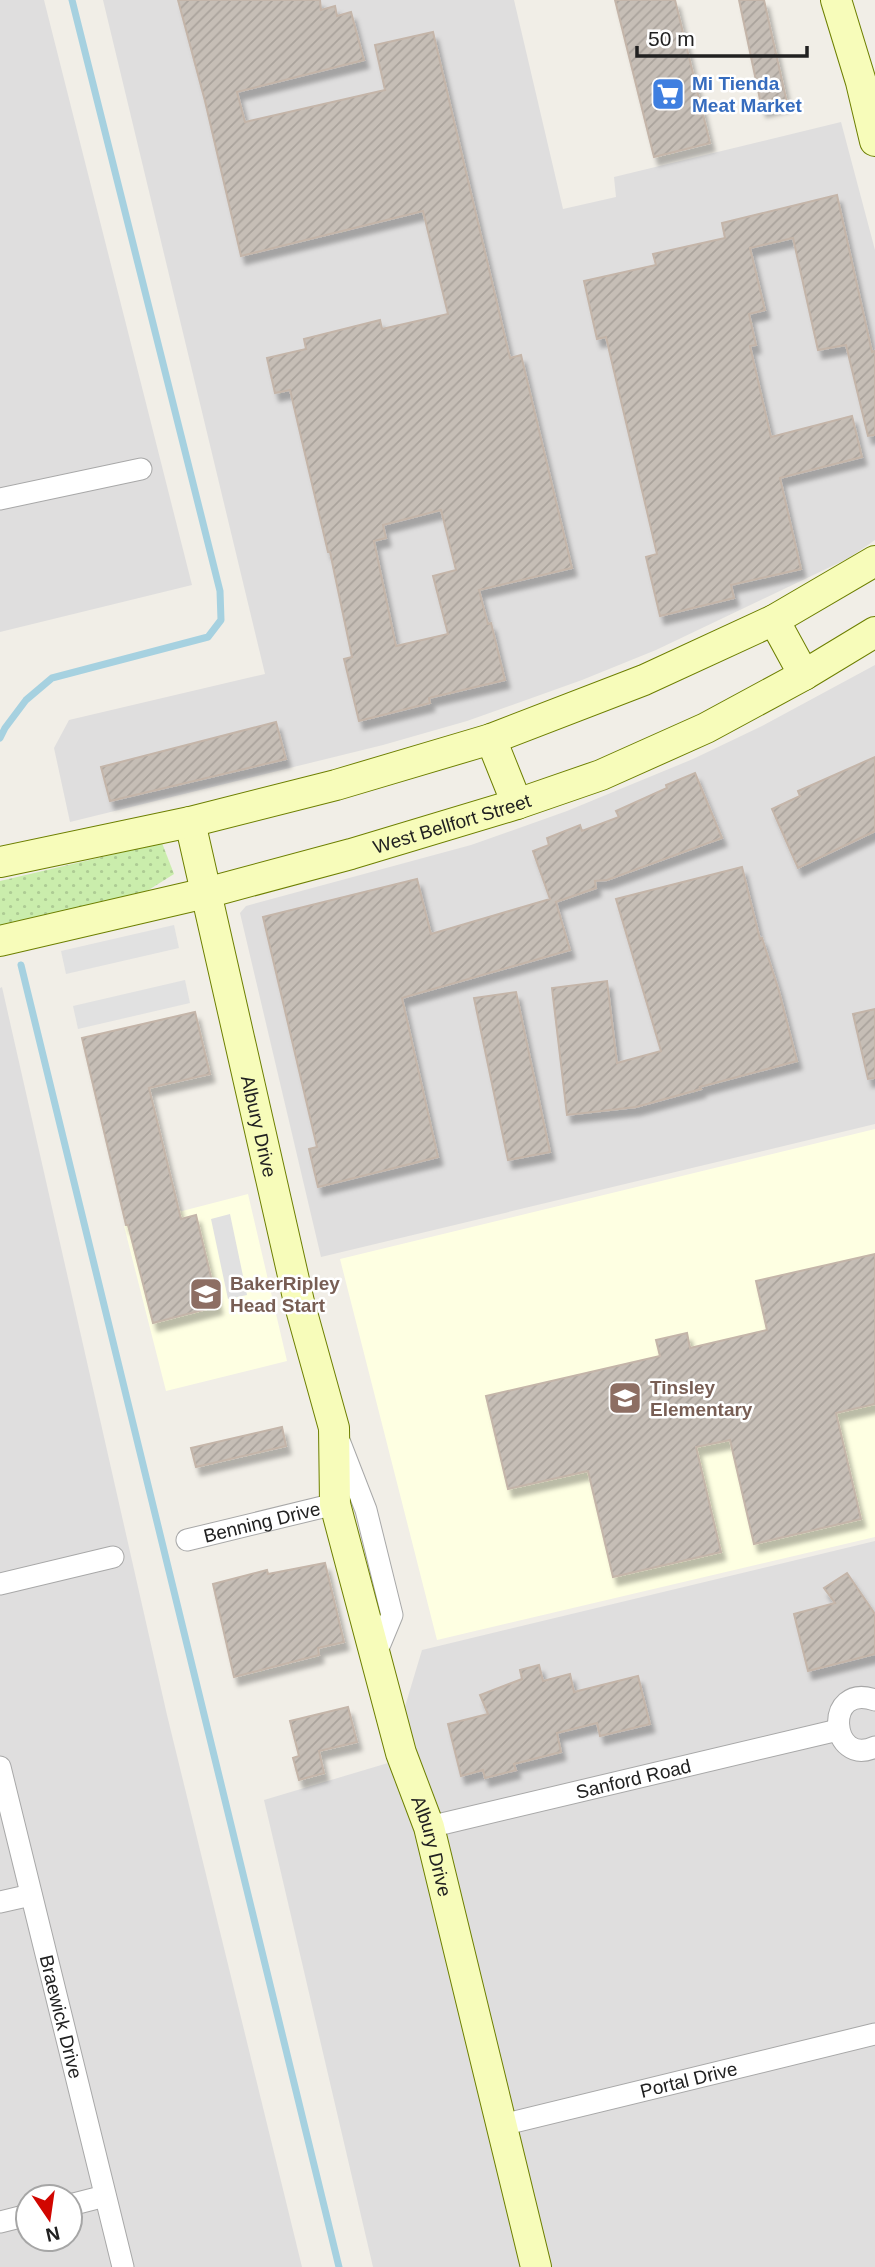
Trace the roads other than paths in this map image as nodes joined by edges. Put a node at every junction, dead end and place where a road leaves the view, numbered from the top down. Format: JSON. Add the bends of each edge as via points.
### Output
{"nodes":[{"id":1,"x":836,"y":0,"type":"edge"},
{"id":2,"x":875,"y":141,"type":"edge"},
{"id":3,"x":141,"y":469,"type":"dead end"},
{"id":4,"x":0,"y":499,"type":"edge"},
{"id":5,"x":875,"y":561,"type":"edge"},
{"id":6,"x":774,"y":621,"type":"junction"},
{"id":7,"x":875,"y":632,"type":"edge"},
{"id":8,"x":804,"y":675,"type":"junction"},
{"id":9,"x":491,"y":738,"type":"junction"},
{"id":10,"x":517,"y":804,"type":"junction"},
{"id":11,"x":190,"y":821,"type":"junction"},
{"id":12,"x":0,"y":862,"type":"edge"},
{"id":13,"x":206,"y":894,"type":"junction"},
{"id":14,"x":0,"y":941,"type":"edge"},
{"id":15,"x":334,"y":1428,"type":"junction"},
{"id":16,"x":335,"y":1504,"type":"junction"},
{"id":17,"x":187,"y":1540,"type":"dead end"},
{"id":18,"x":113,"y":1557,"type":"dead end"},
{"id":19,"x":0,"y":1584,"type":"edge"},
{"id":20,"x":375,"y":1656,"type":"junction"},
{"id":21,"x":875,"y":1700,"type":"edge"},
{"id":22,"x":838,"y":1730,"type":"junction"},
{"id":23,"x":875,"y":1747,"type":"edge"},
{"id":24,"x":0,"y":1768,"type":"edge"},
{"id":25,"x":429,"y":1827,"type":"junction"},
{"id":26,"x":31,"y":1895,"type":"junction"},
{"id":27,"x":0,"y":1902,"type":"edge"},
{"id":28,"x":875,"y":2034,"type":"edge"},
{"id":29,"x":502,"y":2125,"type":"junction"},
{"id":30,"x":105,"y":2196,"type":"junction"},
{"id":31,"x":84,"y":2201,"type":"edge"},
{"id":32,"x":123,"y":2267,"type":"edge"},
{"id":33,"x":536,"y":2267,"type":"edge"}],
"edges":[{"from":1,"to":2,"type":"main road"},
{"from":3,"to":4,"type":"street"},
{"from":5,"to":6,"type":"main road"},
{"from":6,"to":8,"type":"main road"},
{"from":6,"to":9,"type":"main road","via":[[644,680]]},
{"from":7,"to":8,"type":"main road","name":"West Bellfort Street"},
{"from":8,"to":10,"type":"main road","name":"West Bellfort Street","via":[[706,728],[601,775]]},
{"from":9,"to":10,"type":"main road"},
{"from":9,"to":11,"type":"main road","via":[[336,785]]},
{"from":10,"to":13,"type":"main road","name":"West Bellfort Street"},
{"from":11,"to":12,"type":"main road"},
{"from":11,"to":13,"type":"main road","name":"Albury Drive"},
{"from":13,"to":14,"type":"main road","name":"West Bellfort Street"},
{"from":13,"to":15,"type":"main road","name":"Albury Drive","via":[[299,1302]]},
{"from":15,"to":16,"type":"main road","name":"Albury Drive"},
{"from":15,"to":20,"type":"street","name":"Albury Drive","via":[[366,1510],[392,1615]]},
{"from":16,"to":17,"type":"street","name":"Benning Drive"},
{"from":16,"to":20,"type":"main road","name":"Albury Drive"},
{"from":18,"to":19,"type":"street"},
{"from":20,"to":25,"type":"main road","name":"Albury Drive","via":[[401,1753]]},
{"from":21,"to":22,"type":"street","via":[[848,1702],[837,1719]]},
{"from":22,"to":23,"type":"street","via":[[850,1746],[859,1750]]},
{"from":22,"to":25,"type":"street","name":"Sanford Road"},
{"from":24,"to":26,"type":"street","name":"Braewick Drive"},
{"from":25,"to":29,"type":"main road","name":"Albury Drive"},
{"from":26,"to":27,"type":"street"},
{"from":26,"to":30,"type":"street","name":"Braewick Drive"},
{"from":28,"to":29,"type":"street","name":"Portal Drive"},
{"from":29,"to":33,"type":"main road","name":"Albury Drive"},
{"from":30,"to":31,"type":"street"},
{"from":30,"to":32,"type":"street","name":"Braewick Drive"}]}
